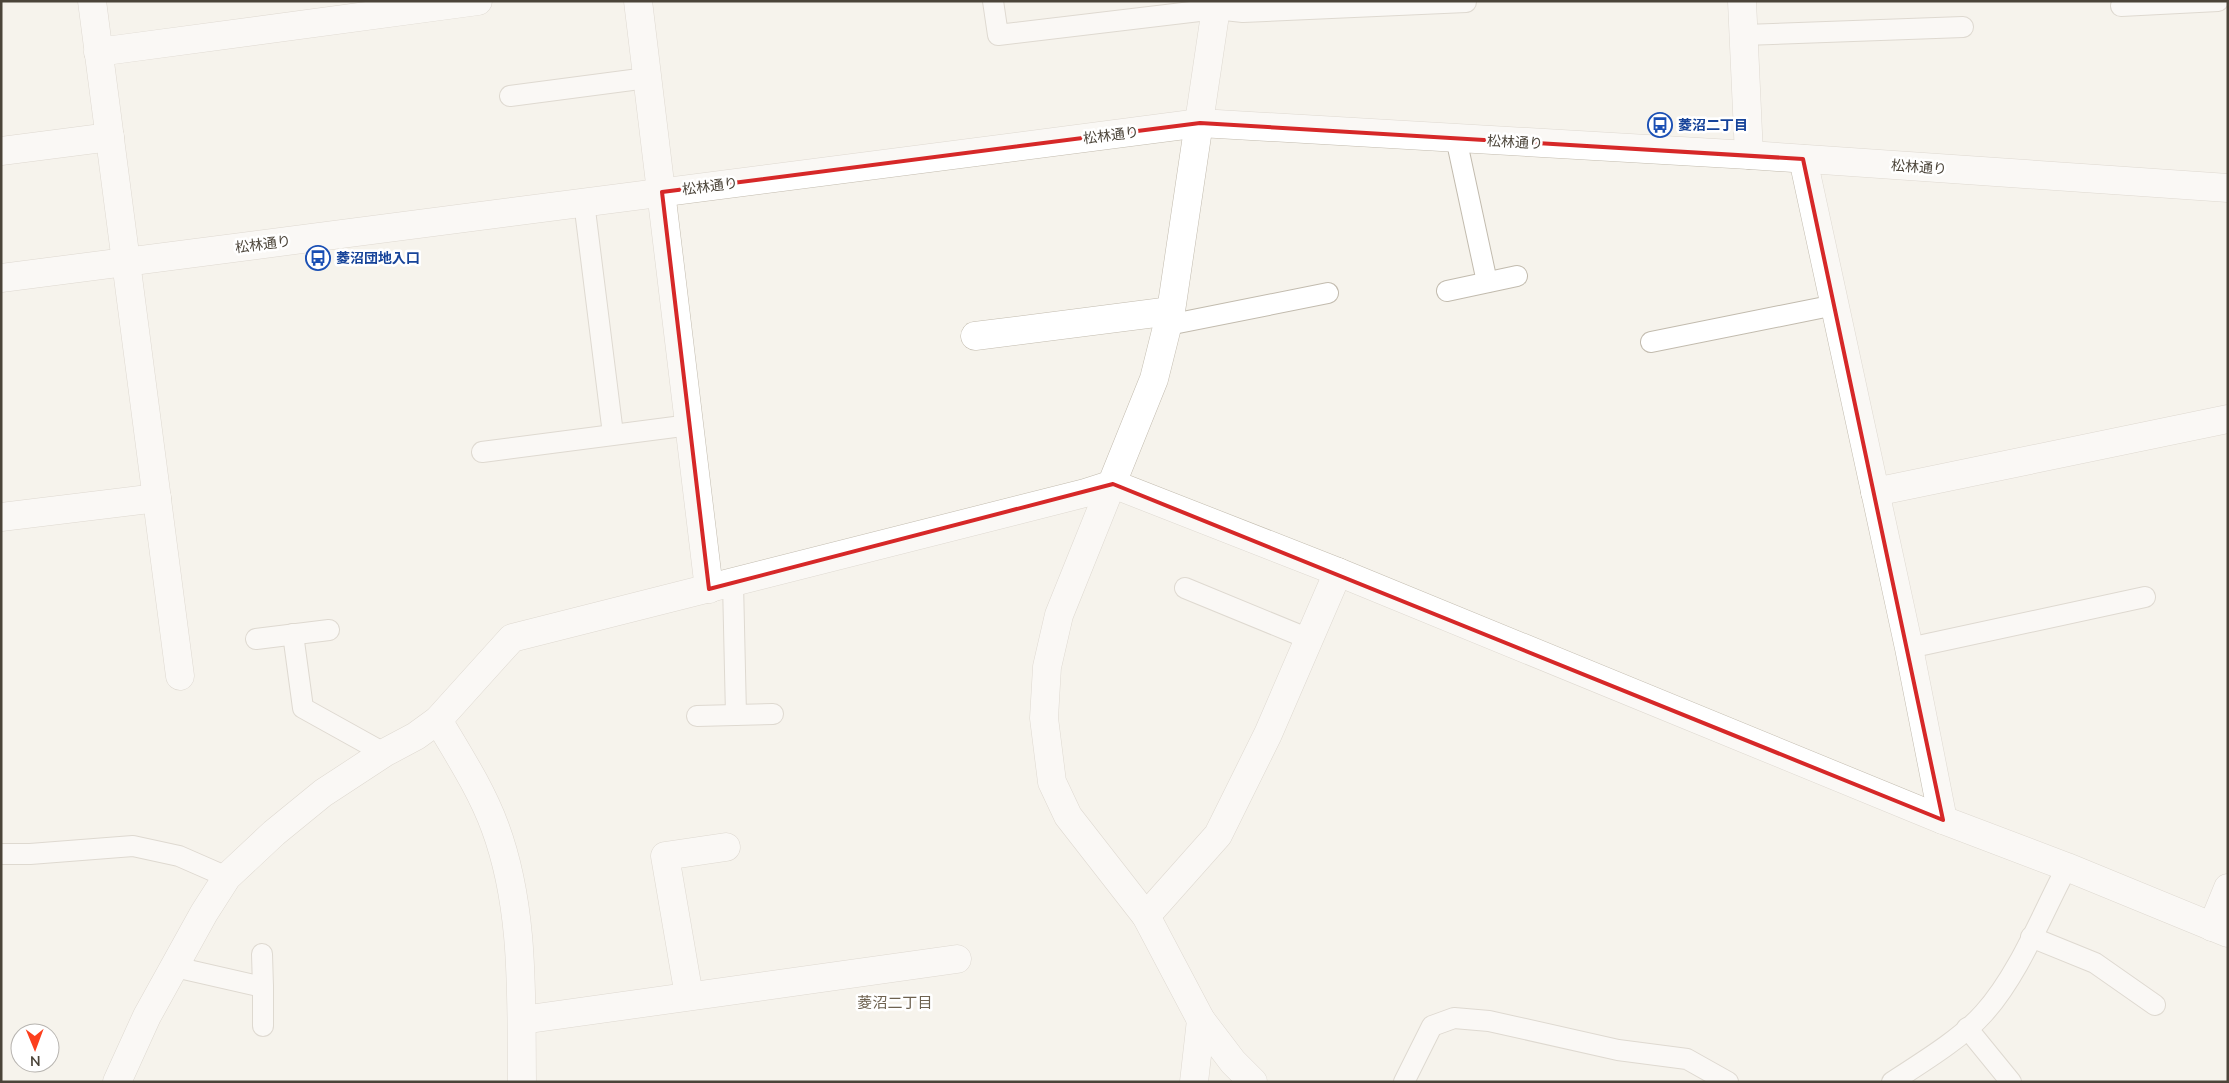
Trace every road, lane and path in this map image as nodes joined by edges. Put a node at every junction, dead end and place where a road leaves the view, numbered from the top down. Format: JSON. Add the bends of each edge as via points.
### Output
{"nodes":[{"id":1,"x":92,"y":1,"type":"edge"},
{"id":2,"x":478,"y":1,"type":"edge"},
{"id":3,"x":638,"y":1,"type":"edge"},
{"id":4,"x":993,"y":1,"type":"edge"},
{"id":5,"x":1742,"y":1,"type":"edge"},
{"id":6,"x":2218,"y":1,"type":"edge"},
{"id":7,"x":1466,"y":2,"type":"edge"},
{"id":8,"x":1216,"y":5,"type":"edge"},
{"id":9,"x":2121,"y":6,"type":"dead end"},
{"id":10,"x":1963,"y":27,"type":"dead end"},
{"id":11,"x":1744,"y":35,"type":"junction"},
{"id":12,"x":98,"y":52,"type":"junction"},
{"id":13,"x":647,"y":78,"type":"junction"},
{"id":14,"x":510,"y":96,"type":"dead end"},
{"id":15,"x":1200,"y":124,"type":"junction"},
{"id":16,"x":110,"y":137,"type":"junction"},
{"id":17,"x":1456,"y":138,"type":"junction"},
{"id":18,"x":1,"y":151,"type":"edge"},
{"id":19,"x":1749,"y":155,"type":"junction"},
{"id":20,"x":1803,"y":159,"type":"junction"},
{"id":21,"x":2228,"y":188,"type":"edge"},
{"id":22,"x":662,"y":192,"type":"junction"},
{"id":23,"x":584,"y":202,"type":"junction"},
{"id":24,"x":126,"y":262,"type":"junction"},
{"id":25,"x":1517,"y":276,"type":"dead end"},
{"id":26,"x":1,"y":278,"type":"edge"},
{"id":27,"x":1487,"y":282,"type":"junction"},
{"id":28,"x":1448,"y":291,"type":"dead end"},
{"id":29,"x":1328,"y":293,"type":"dead end"},
{"id":30,"x":1835,"y":305,"type":"junction"},
{"id":31,"x":1169,"y":318,"type":"junction"},
{"id":32,"x":974,"y":336,"type":"dead end"},
{"id":33,"x":1651,"y":342,"type":"dead end"},
{"id":34,"x":2228,"y":419,"type":"edge"},
{"id":35,"x":690,"y":425,"type":"junction"},
{"id":36,"x":613,"y":434,"type":"junction"},
{"id":37,"x":482,"y":452,"type":"dead end"},
{"id":38,"x":1113,"y":484,"type":"junction"},
{"id":39,"x":1875,"y":492,"type":"junction"},
{"id":40,"x":157,"y":498,"type":"junction"},
{"id":41,"x":1,"y":518,"type":"edge"},
{"id":42,"x":1338,"y":572,"type":"junction"},
{"id":43,"x":721,"y":586,"type":"junction"},
{"id":44,"x":1185,"y":588,"type":"dead end"},
{"id":45,"x":2145,"y":597,"type":"dead end"},
{"id":46,"x":329,"y":630,"type":"dead end"},
{"id":47,"x":293,"y":634,"type":"junction"},
{"id":48,"x":256,"y":639,"type":"dead end"},
{"id":49,"x":1309,"y":639,"type":"junction"},
{"id":50,"x":1909,"y":648,"type":"junction"},
{"id":51,"x":180,"y":676,"type":"dead end"},
{"id":52,"x":774,"y":714,"type":"dead end"},
{"id":53,"x":736,"y":715,"type":"junction"},
{"id":54,"x":697,"y":716,"type":"dead end"},
{"id":55,"x":438,"y":720,"type":"junction"},
{"id":56,"x":384,"y":753,"type":"junction"},
{"id":57,"x":1943,"y":820,"type":"junction"},
{"id":58,"x":726,"y":846,"type":"dead end"},
{"id":59,"x":1,"y":854,"type":"edge"},
{"id":60,"x":2066,"y":867,"type":"junction"},
{"id":61,"x":226,"y":878,"type":"junction"},
{"id":62,"x":2228,"y":888,"type":"edge"},
{"id":63,"x":1146,"y":916,"type":"junction"},
{"id":64,"x":2220,"y":930,"type":"edge"},
{"id":65,"x":2031,"y":936,"type":"junction"},
{"id":66,"x":262,"y":954,"type":"dead end"},
{"id":67,"x":957,"y":959,"type":"dead end"},
{"id":68,"x":175,"y":967,"type":"junction"},
{"id":69,"x":262,"y":987,"type":"junction"},
{"id":70,"x":689,"y":996,"type":"junction"},
{"id":71,"x":2155,"y":1005,"type":"dead end"},
{"id":72,"x":522,"y":1020,"type":"junction"},
{"id":73,"x":1201,"y":1020,"type":"junction"},
{"id":74,"x":263,"y":1026,"type":"dead end"},
{"id":75,"x":1967,"y":1028,"type":"junction"},
{"id":76,"x":117,"y":1082,"type":"edge"},
{"id":77,"x":522,"y":1082,"type":"edge"},
{"id":78,"x":1194,"y":1082,"type":"edge"},
{"id":79,"x":1253,"y":1082,"type":"edge"},
{"id":80,"x":1404,"y":1082,"type":"edge"},
{"id":81,"x":1728,"y":1082,"type":"edge"},
{"id":82,"x":1892,"y":1082,"type":"edge"},
{"id":83,"x":2011,"y":1082,"type":"edge"}],
"edges":[{"from":1,"to":12,"type":"street"},
{"from":2,"to":12,"type":"street"},
{"from":3,"to":13,"type":"street"},
{"from":4,"to":8,"type":"lane","via":[[998,35]]},
{"from":5,"to":11,"type":"street"},
{"from":6,"to":9,"type":"lane"},
{"from":7,"to":8,"type":"lane","via":[[1243,12]]},
{"from":8,"to":15,"type":"street"},
{"from":10,"to":11,"type":"lane"},
{"from":11,"to":19,"type":"street"},
{"from":12,"to":16,"type":"street"},
{"from":13,"to":14,"type":"lane"},
{"from":13,"to":22,"type":"street"},
{"from":15,"to":17,"type":"street","name":"松林通り"},
{"from":15,"to":22,"type":"street","name":"松林通り"},
{"from":15,"to":31,"type":"street"},
{"from":16,"to":18,"type":"street"},
{"from":16,"to":24,"type":"street"},
{"from":17,"to":19,"type":"street","name":"松林通り"},
{"from":17,"to":27,"type":"lane"},
{"from":19,"to":20,"type":"street","name":"松林通り"},
{"from":20,"to":21,"type":"street","name":"松林通り"},
{"from":20,"to":30,"type":"street"},
{"from":22,"to":23,"type":"street","name":"松林通り"},
{"from":22,"to":35,"type":"street"},
{"from":23,"to":24,"type":"street","name":"松林通り"},
{"from":23,"to":36,"type":"lane"},
{"from":24,"to":26,"type":"street","name":"松林通り"},
{"from":24,"to":40,"type":"street"},
{"from":25,"to":27,"type":"lane"},
{"from":27,"to":28,"type":"lane"},
{"from":29,"to":31,"type":"lane"},
{"from":30,"to":33,"type":"lane"},
{"from":30,"to":39,"type":"street"},
{"from":31,"to":32,"type":"street"},
{"from":31,"to":38,"type":"street","via":[[1154,380]]},
{"from":34,"to":39,"type":"street"},
{"from":35,"to":36,"type":"lane"},
{"from":35,"to":43,"type":"street"},
{"from":36,"to":37,"type":"lane"},
{"from":38,"to":42,"type":"street"},
{"from":38,"to":43,"type":"street"},
{"from":38,"to":63,"type":"street","via":[[1059,615],[1047,667],[1044,718],[1052,782],[1068,816]]},
{"from":39,"to":50,"type":"street"},
{"from":40,"to":41,"type":"street"},
{"from":40,"to":51,"type":"street"},
{"from":42,"to":49,"type":"street"},
{"from":42,"to":57,"type":"street"},
{"from":43,"to":53,"type":"lane"},
{"from":43,"to":55,"type":"street","via":[[512,638]]},
{"from":44,"to":49,"type":"lane"},
{"from":45,"to":50,"type":"lane"},
{"from":46,"to":47,"type":"lane"},
{"from":47,"to":48,"type":"lane"},
{"from":47,"to":56,"type":"lane","via":[[303,708]]},
{"from":49,"to":63,"type":"street","via":[[1268,734],[1218,835]]},
{"from":50,"to":57,"type":"street"},
{"from":52,"to":53,"type":"lane"},
{"from":53,"to":54,"type":"lane"},
{"from":55,"to":56,"type":"street"},
{"from":55,"to":72,"type":"street","via":[[495,826],[511,878],[518,925]]},
{"from":56,"to":61,"type":"street","via":[[323,793]]},
{"from":57,"to":60,"type":"street"},
{"from":58,"to":70,"type":"street","via":[[665,856]]},
{"from":59,"to":61,"type":"lane","via":[[133,846],[179,856]]},
{"from":60,"to":64,"type":"street"},
{"from":60,"to":65,"type":"lane"},
{"from":61,"to":68,"type":"street"},
{"from":62,"to":64,"type":"street"},
{"from":63,"to":73,"type":"street"},
{"from":65,"to":71,"type":"lane","via":[[2095,963]]},
{"from":65,"to":75,"type":"lane","via":[[2007,982],[1983,1014]]},
{"from":66,"to":69,"type":"lane"},
{"from":67,"to":70,"type":"street"},
{"from":68,"to":69,"type":"lane"},
{"from":68,"to":76,"type":"street","via":[[147,1016]]},
{"from":69,"to":74,"type":"lane"},
{"from":70,"to":72,"type":"street"},
{"from":72,"to":77,"type":"street"},
{"from":73,"to":78,"type":"street"},
{"from":73,"to":79,"type":"street"},
{"from":75,"to":82,"type":"lane","via":[[1933,1056]]},
{"from":75,"to":83,"type":"lane"},
{"from":80,"to":81,"type":"lane","via":[[1432,1026],[1454,1018],[1489,1021],[1618,1050],[1687,1059]]}]}
